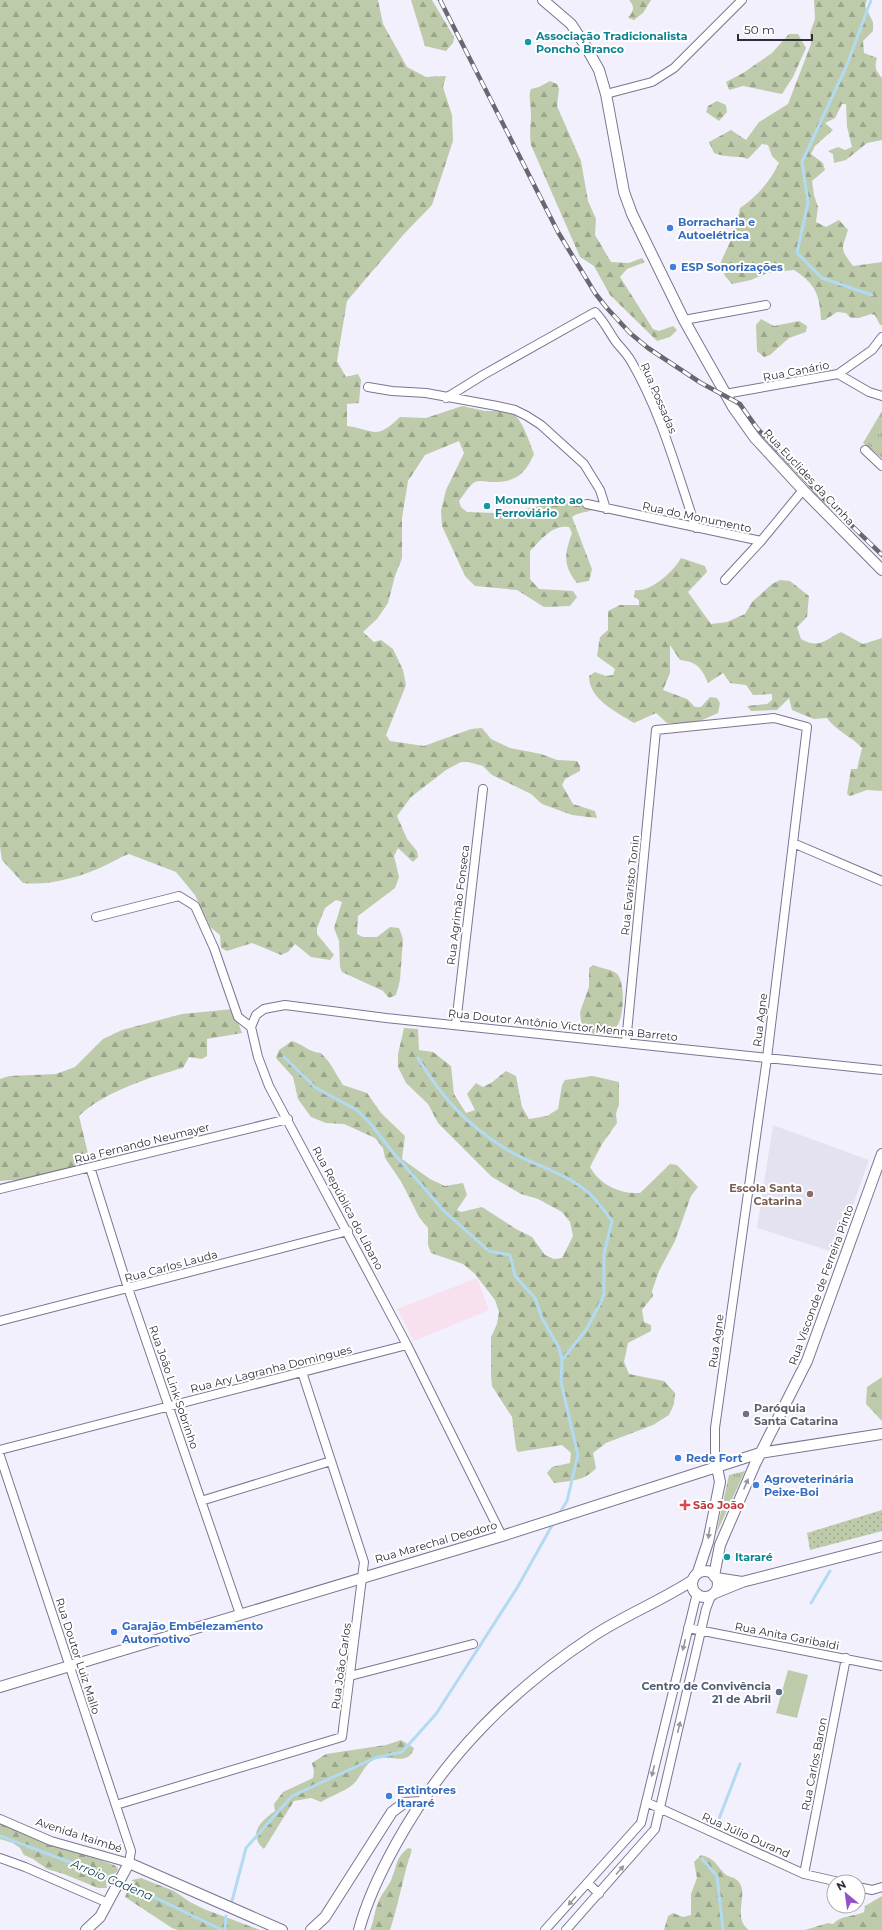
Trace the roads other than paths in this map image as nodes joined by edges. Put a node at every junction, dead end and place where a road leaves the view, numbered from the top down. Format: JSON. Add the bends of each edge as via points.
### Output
{"nodes":[{"id":1,"x":543,"y":0,"type":"edge"},
{"id":2,"x":742,"y":0,"type":"edge"},
{"id":3,"x":606,"y":94,"type":"junction"},
{"id":4,"x":766,"y":305,"type":"dead end"},
{"id":5,"x":684,"y":320,"type":"junction"},
{"id":6,"x":882,"y":337,"type":"edge"},
{"id":7,"x":838,"y":374,"type":"junction"},
{"id":8,"x":368,"y":387,"type":"dead end"},
{"id":9,"x":725,"y":394,"type":"junction"},
{"id":10,"x":882,"y":396,"type":"edge"},
{"id":11,"x":446,"y":398,"type":"junction"},
{"id":12,"x":865,"y":450,"type":"dead end"},
{"id":13,"x":882,"y":466,"type":"edge"},
{"id":14,"x":803,"y":490,"type":"junction"},
{"id":15,"x":587,"y":504,"type":"dead end"},
{"id":16,"x":606,"y":509,"type":"junction"},
{"id":17,"x":696,"y":528,"type":"junction"},
{"id":18,"x":760,"y":542,"type":"junction"},
{"id":19,"x":882,"y":570,"type":"edge"},
{"id":20,"x":725,"y":580,"type":"dead end"},
{"id":21,"x":656,"y":730,"type":"joint"},
{"id":22,"x":483,"y":789,"type":"dead end"},
{"id":23,"x":793,"y":843,"type":"junction"},
{"id":24,"x":882,"y":881,"type":"edge"},
{"id":25,"x":96,"y":917,"type":"dead end"},
{"id":26,"x":456,"y":1024,"type":"junction"},
{"id":27,"x":251,"y":1027,"type":"junction"},
{"id":28,"x":626,"y":1043,"type":"junction"},
{"id":29,"x":767,"y":1058,"type":"junction"},
{"id":30,"x":882,"y":1070,"type":"edge"},
{"id":31,"x":288,"y":1119,"type":"junction"},
{"id":32,"x":882,"y":1156,"type":"edge"},
{"id":33,"x":90,"y":1167,"type":"junction"},
{"id":34,"x":0,"y":1189,"type":"edge"},
{"id":35,"x":348,"y":1231,"type":"junction"},
{"id":36,"x":128,"y":1288,"type":"junction"},
{"id":37,"x":0,"y":1321,"type":"edge"},
{"id":38,"x":407,"y":1346,"type":"junction"},
{"id":39,"x":302,"y":1372,"type":"junction"},
{"id":40,"x":169,"y":1406,"type":"junction"},
{"id":41,"x":882,"y":1434,"type":"edge"},
{"id":42,"x":0,"y":1450,"type":"edge"},
{"id":43,"x":760,"y":1453,"type":"junction"},
{"id":44,"x":0,"y":1456,"type":"edge"},
{"id":45,"x":331,"y":1460,"type":"junction"},
{"id":46,"x":717,"y":1467,"type":"junction"},
{"id":47,"x":201,"y":1501,"type":"junction"},
{"id":48,"x":502,"y":1536,"type":"junction"},
{"id":49,"x":882,"y":1546,"type":"edge"},
{"id":50,"x":364,"y":1576,"type":"junction"},
{"id":51,"x":695,"y":1576,"type":"junction"},
{"id":52,"x":715,"y":1577,"type":"junction"},
{"id":53,"x":742,"y":1582,"type":"junction"},
{"id":54,"x":696,"y":1592,"type":"junction"},
{"id":55,"x":669,"y":1595,"type":"junction"},
{"id":56,"x":713,"y":1595,"type":"junction"},
{"id":57,"x":240,"y":1614,"type":"junction"},
{"id":58,"x":688,"y":1628,"type":"junction"},
{"id":59,"x":701,"y":1630,"type":"junction"},
{"id":60,"x":473,"y":1644,"type":"dead end"},
{"id":61,"x":846,"y":1658,"type":"junction"},
{"id":62,"x":70,"y":1666,"type":"junction"},
{"id":63,"x":882,"y":1666,"type":"edge"},
{"id":64,"x":350,"y":1676,"type":"junction"},
{"id":65,"x":0,"y":1687,"type":"edge"},
{"id":66,"x":421,"y":1802,"type":"junction"},
{"id":67,"x":646,"y":1802,"type":"junction"},
{"id":68,"x":116,"y":1805,"type":"junction"},
{"id":69,"x":660,"y":1808,"type":"junction"},
{"id":70,"x":0,"y":1819,"type":"edge"},
{"id":71,"x":0,"y":1858,"type":"edge"},
{"id":72,"x":127,"y":1865,"type":"junction"},
{"id":73,"x":804,"y":1874,"type":"junction"},
{"id":74,"x":826,"y":1879,"type":"edge"},
{"id":75,"x":588,"y":1884,"type":"junction"},
{"id":76,"x":882,"y":1887,"type":"edge"},
{"id":77,"x":866,"y":1888,"type":"edge"},
{"id":78,"x":599,"y":1894,"type":"junction"},
{"id":79,"x":108,"y":1903,"type":"junction"},
{"id":80,"x":86,"y":1930,"type":"edge"},
{"id":81,"x":282,"y":1930,"type":"edge"},
{"id":82,"x":311,"y":1930,"type":"edge"},
{"id":83,"x":359,"y":1930,"type":"edge"},
{"id":84,"x":545,"y":1930,"type":"edge"},
{"id":85,"x":566,"y":1930,"type":"edge"}],
"edges":[{"from":1,"to":3,"type":"street","name":"Rua Euclides da Cunha","via":[[570,24],[585,45],[599,70]]},
{"from":2,"to":3,"type":"street","via":[[674,68],[652,82]]},
{"from":3,"to":5,"type":"street","name":"Rua Euclides da Cunha","via":[[618,164],[632,214]]},
{"from":4,"to":5,"type":"street"},
{"from":5,"to":9,"type":"street","name":"Rua Euclides da Cunha"},
{"from":6,"to":7,"type":"street","name":"Rua Canário","via":[[872,350]]},
{"from":7,"to":9,"type":"street","name":"Rua Canário"},
{"from":7,"to":10,"type":"street","via":[[869,392]]},
{"from":8,"to":11,"type":"street","via":[[426,393]]},
{"from":9,"to":14,"type":"street","name":"Rua Euclides da Cunha","via":[[755,438]]},
{"from":11,"to":16,"type":"street","via":[[515,410],[541,425],[591,473]]},
{"from":11,"to":17,"type":"street","name":"Rua Possadas","via":[[595,312],[630,359],[644,385]]},
{"from":12,"to":13,"type":"street"},
{"from":14,"to":18,"type":"street","name":"Rua do Monumento"},
{"from":14,"to":19,"type":"street","name":"Rua Euclides da Cunha"},
{"from":15,"to":16,"type":"street","name":"Rua do Monumento"},
{"from":16,"to":17,"type":"street","name":"Rua do Monumento"},
{"from":17,"to":18,"type":"street","name":"Rua do Monumento"},
{"from":18,"to":20,"type":"street"},
{"from":21,"to":23,"type":"street","name":"Rua Agne","via":[[774,718],[807,727]]},
{"from":21,"to":28,"type":"street","name":"Rua Evaristo Tonin"},
{"from":22,"to":26,"type":"street","name":"Rua Agrimão Fonseca"},
{"from":23,"to":24,"type":"street"},
{"from":23,"to":29,"type":"street","name":"Rua Agne"},
{"from":25,"to":27,"type":"street","via":[[179,896],[196,906],[238,1017]]},
{"from":26,"to":27,"type":"street","name":"Rua Doutor Antônio Victor Menna Barreto","via":[[285,1005],[264,1009],[256,1015]]},
{"from":26,"to":28,"type":"street","name":"Rua Doutor Antônio Victor Menna Barreto"},
{"from":27,"to":31,"type":"street","name":"Rua República do Líbano","via":[[264,1072]]},
{"from":28,"to":29,"type":"street","name":"Rua Doutor Antônio Victor Menna Barreto"},
{"from":29,"to":30,"type":"street","name":"Rua Doutor Antônio Victor Menna Barreto"},
{"from":29,"to":46,"type":"street","name":"Rua Agne","via":[[715,1428]]},
{"from":31,"to":33,"type":"street","name":"Rua Fernando Neumayer"},
{"from":31,"to":35,"type":"street","name":"Rua República do Líbano"},
{"from":32,"to":43,"type":"street","name":"Rua Visconde de Ferreira Pinto","via":[[807,1361]]},
{"from":33,"to":34,"type":"street","name":"Rua Fernando Neumayer"},
{"from":33,"to":36,"type":"street","name":"Rua João Link Sobrinho"},
{"from":35,"to":36,"type":"street","name":"Rua Carlos Lauda"},
{"from":35,"to":38,"type":"street","name":"Rua República do Líbano"},
{"from":36,"to":37,"type":"street","name":"Rua Carlos Lauda"},
{"from":36,"to":40,"type":"street","name":"Rua João Link Sobrinho"},
{"from":38,"to":39,"type":"street","name":"Rua Ary Lagranha Domingues"},
{"from":38,"to":48,"type":"street","name":"Rua República do Líbano"},
{"from":39,"to":40,"type":"street","name":"Rua Ary Lagranha Domingues"},
{"from":39,"to":45,"type":"street","name":"Rua João Carlos"},
{"from":40,"to":42,"type":"street","name":"Rua Ary Lagranha Domingues"},
{"from":40,"to":47,"type":"street","name":"Rua João Link Sobrinho"},
{"from":41,"to":43,"type":"street","name":"Rua Marechal Deodoro"},
{"from":43,"to":46,"type":"street","name":"Rua Marechal Deodoro"},
{"from":52,"to":43,"type":"street","name":"Rua Visconde de Ferreira Pinto","one_way":true,"via":[[720,1545]]},
{"from":44,"to":62,"type":"street","name":"Rua Doutor Luiz Mallo"},
{"from":45,"to":47,"type":"street"},
{"from":45,"to":50,"type":"street","name":"Rua João Carlos","via":[[364,1562]]},
{"from":46,"to":48,"type":"street","name":"Rua Marechal Deodoro"},
{"from":46,"to":51,"type":"street","one_way":true,"via":[[720,1482],[708,1542]]},
{"from":47,"to":57,"type":"street","name":"Rua João Link Sobrinho"},
{"from":48,"to":50,"type":"street","name":"Rua Marechal Deodoro"},
{"from":49,"to":53,"type":"street"},
{"from":50,"to":57,"type":"street","name":"Rua Marechal Deodoro"},
{"from":50,"to":64,"type":"street","name":"Rua João Carlos"},
{"from":51,"to":52,"type":"street","via":[[707,1571]]},
{"from":51,"to":54,"type":"street"},
{"from":51,"to":55,"type":"street"},
{"from":52,"to":53,"type":"street"},
{"from":52,"to":56,"type":"street","via":[[717,1589]]},
{"from":53,"to":56,"type":"street"},
{"from":54,"to":55,"type":"street"},
{"from":54,"to":56,"type":"street","via":[[701,1597]]},
{"from":54,"to":58,"type":"street"},
{"from":55,"to":66,"type":"street","via":[[595,1635],[538,1675],[469,1740]]},
{"from":56,"to":59,"type":"street"},
{"from":57,"to":62,"type":"street","name":"Rua Marechal Deodoro"},
{"from":58,"to":59,"type":"street","name":"Rua Anita Garibaldi"},
{"from":58,"to":67,"type":"street","one_way":true},
{"from":59,"to":61,"type":"street","name":"Rua Anita Garibaldi"},
{"from":69,"to":59,"type":"street","one_way":true},
{"from":60,"to":64,"type":"street"},
{"from":61,"to":63,"type":"street","name":"Rua Anita Garibaldi"},
{"from":61,"to":73,"type":"street","name":"Rua Carlos Baron"},
{"from":62,"to":65,"type":"street","name":"Rua Marechal Deodoro"},
{"from":62,"to":68,"type":"street","name":"Rua Doutor Luiz Mallo"},
{"from":64,"to":68,"type":"street","name":"Rua João Carlos","via":[[342,1737]]},
{"from":66,"to":82,"type":"street","via":[[404,1803],[392,1812],[321,1923]]},
{"from":66,"to":83,"type":"street","via":[[386,1862]]},
{"from":67,"to":69,"type":"street","name":"Rua Júlio Durand"},
{"from":67,"to":75,"type":"street","via":[[641,1823]]},
{"from":68,"to":72,"type":"street","name":"Rua Doutor Luiz Mallo","via":[[130,1851]]},
{"from":69,"to":73,"type":"street","name":"Rua Júlio Durand"},
{"from":78,"to":69,"type":"street","one_way":true,"via":[[655,1829]]},
{"from":70,"to":72,"type":"street","name":"Avenida Itaimbé","via":[[51,1841]]},
{"from":71,"to":79,"type":"street"},
{"from":72,"to":79,"type":"street"},
{"from":72,"to":81,"type":"street"},
{"from":73,"to":74,"type":"street","name":"Rua Júlio Durand"},
{"from":75,"to":78,"type":"street"},
{"from":75,"to":84,"type":"street","one_way":true},
{"from":76,"to":77,"type":"street","via":[[872,1890]]},
{"from":78,"to":85,"type":"street"},
{"from":79,"to":80,"type":"street","via":[[100,1917]]}]}
